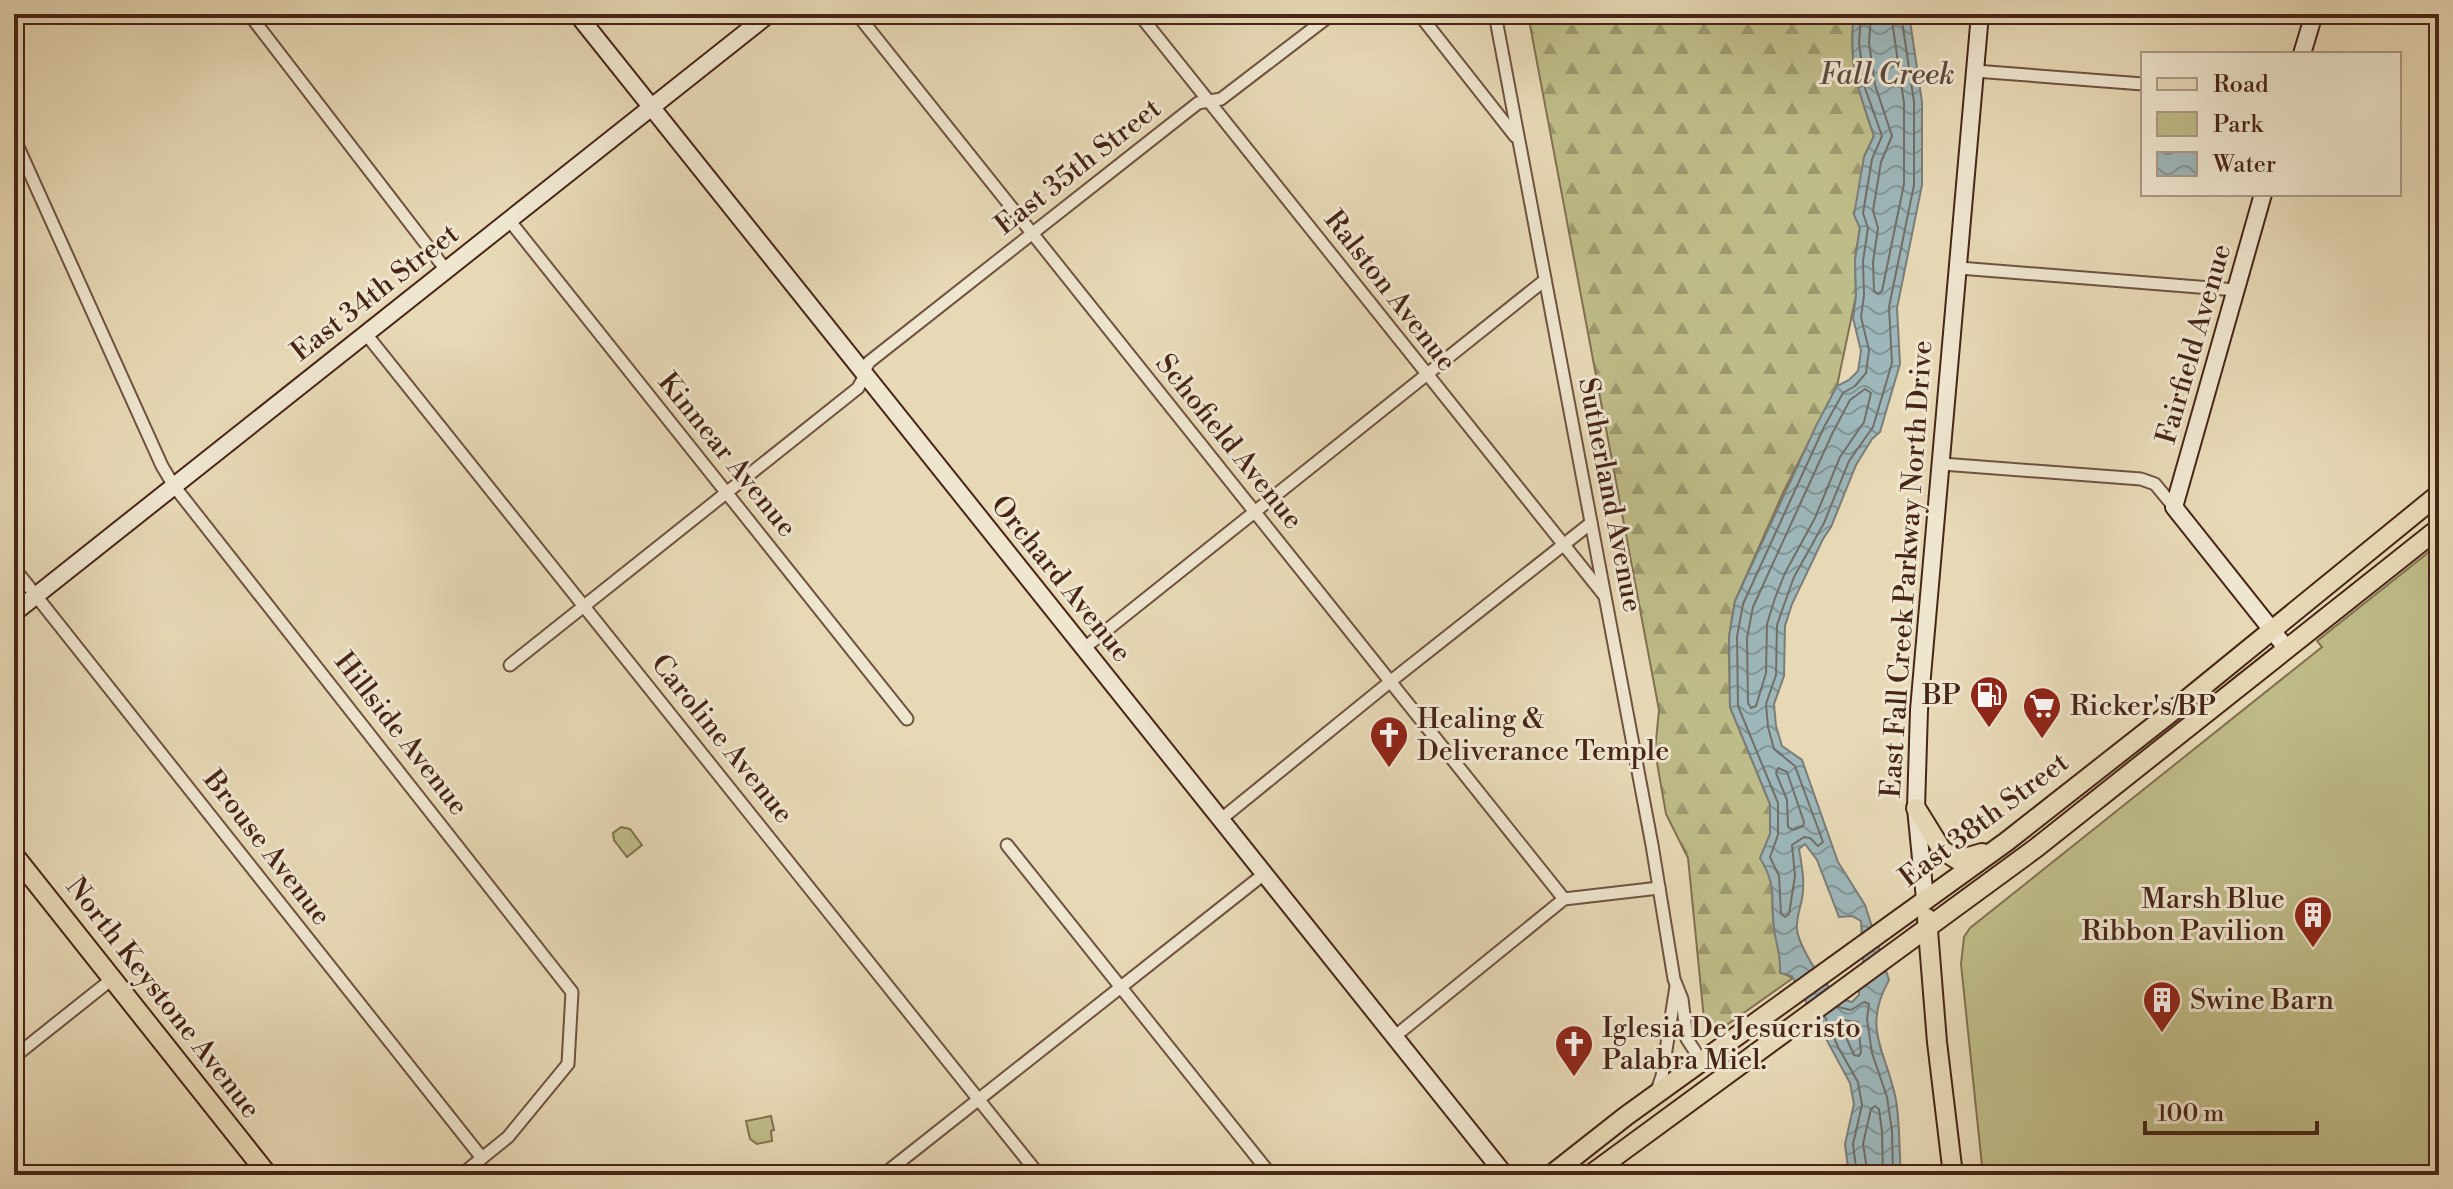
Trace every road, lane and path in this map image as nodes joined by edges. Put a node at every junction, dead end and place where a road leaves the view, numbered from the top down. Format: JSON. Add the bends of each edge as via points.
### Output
{"nodes":[{"id":1,"x":249,"y":14,"type":"edge"},
{"id":2,"x":577,"y":14,"type":"edge"},
{"id":3,"x":769,"y":14,"type":"edge"},
{"id":4,"x":857,"y":14,"type":"edge"},
{"id":5,"x":1139,"y":14,"type":"edge"},
{"id":6,"x":1332,"y":14,"type":"edge"},
{"id":7,"x":1419,"y":14,"type":"edge"},
{"id":8,"x":1495,"y":14,"type":"edge"},
{"id":9,"x":1980,"y":14,"type":"edge"},
{"id":10,"x":2314,"y":14,"type":"edge"},
{"id":11,"x":2303,"y":52,"type":"edge"},
{"id":12,"x":1975,"y":71,"type":"junction"},
{"id":13,"x":2141,"y":84,"type":"edge"},
{"id":14,"x":1208,"y":101,"type":"junction"},
{"id":15,"x":651,"y":108,"type":"junction"},
{"id":16,"x":14,"y":138,"type":"edge"},
{"id":17,"x":1519,"y":140,"type":"junction"},
{"id":18,"x":2262,"y":196,"type":"edge"},
{"id":19,"x":509,"y":220,"type":"junction"},
{"id":20,"x":1033,"y":233,"type":"junction"},
{"id":21,"x":1959,"y":268,"type":"junction"},
{"id":22,"x":446,"y":270,"type":"junction"},
{"id":23,"x":1545,"y":280,"type":"junction"},
{"id":24,"x":2236,"y":290,"type":"junction"},
{"id":25,"x":366,"y":334,"type":"junction"},
{"id":26,"x":864,"y":374,"type":"junction"},
{"id":27,"x":1426,"y":375,"type":"junction"},
{"id":28,"x":1942,"y":464,"type":"junction"},
{"id":29,"x":174,"y":486,"type":"junction"},
{"id":30,"x":726,"y":493,"type":"junction"},
{"id":31,"x":2439,"y":494,"type":"edge"},
{"id":32,"x":2174,"y":507,"type":"junction"},
{"id":33,"x":1254,"y":512,"type":"junction"},
{"id":34,"x":1591,"y":523,"type":"junction"},
{"id":35,"x":2439,"y":528,"type":"edge"},
{"id":36,"x":1563,"y":545,"type":"junction"},
{"id":37,"x":14,"y":568,"type":"edge"},
{"id":38,"x":36,"y":596,"type":"junction"},
{"id":39,"x":1605,"y":596,"type":"junction"},
{"id":40,"x":584,"y":606,"type":"junction"},
{"id":41,"x":14,"y":613,"type":"edge"},
{"id":42,"x":2271,"y":629,"type":"junction"},
{"id":43,"x":1083,"y":649,"type":"junction"},
{"id":44,"x":2287,"y":649,"type":"junction"},
{"id":45,"x":510,"y":665,"type":"dead end"},
{"id":46,"x":1391,"y":681,"type":"junction"},
{"id":47,"x":907,"y":719,"type":"dead end"},
{"id":48,"x":1916,"y":808,"type":"junction"},
{"id":49,"x":1220,"y":820,"type":"junction"},
{"id":50,"x":2006,"y":842,"type":"junction"},
{"id":51,"x":1007,"y":845,"type":"dead end"},
{"id":52,"x":14,"y":855,"type":"edge"},
{"id":53,"x":1264,"y":874,"type":"junction"},
{"id":54,"x":1659,"y":888,"type":"junction"},
{"id":55,"x":1564,"y":899,"type":"junction"},
{"id":56,"x":1925,"y":899,"type":"junction"},
{"id":57,"x":1928,"y":928,"type":"junction"},
{"id":58,"x":112,"y":979,"type":"junction"},
{"id":59,"x":1676,"y":986,"type":"junction"},
{"id":60,"x":1121,"y":987,"type":"junction"},
{"id":61,"x":1394,"y":1037,"type":"junction"},
{"id":62,"x":14,"y":1057,"type":"edge"},
{"id":63,"x":1702,"y":1062,"type":"junction"},
{"id":64,"x":1656,"y":1095,"type":"junction"},
{"id":65,"x":979,"y":1099,"type":"junction"},
{"id":66,"x":482,"y":1158,"type":"junction"},
{"id":67,"x":268,"y":1175,"type":"edge"},
{"id":68,"x":461,"y":1175,"type":"edge"},
{"id":69,"x":883,"y":1175,"type":"edge"},
{"id":70,"x":1039,"y":1175,"type":"edge"},
{"id":71,"x":1271,"y":1175,"type":"edge"},
{"id":72,"x":1505,"y":1175,"type":"edge"},
{"id":73,"x":1551,"y":1175,"type":"edge"},
{"id":74,"x":1590,"y":1175,"type":"edge"},
{"id":75,"x":1953,"y":1175,"type":"edge"}],
"edges":[{"from":1,"to":22,"type":"street"},
{"from":2,"to":15,"type":"street","name":"Orchard Avenue"},
{"from":3,"to":15,"type":"street","name":"East 34th Street"},
{"from":4,"to":20,"type":"street","name":"Schofield Avenue"},
{"from":5,"to":14,"type":"street","name":"Ralston Avenue"},
{"from":6,"to":14,"type":"street","name":"East 35th Street","via":[[1221,99]]},
{"from":7,"to":17,"type":"street"},
{"from":8,"to":17,"type":"street","name":"Sutherland Avenue"},
{"from":9,"to":12,"type":"street","name":"East Fall Creek Parkway North Drive"},
{"from":10,"to":11,"type":"street"},
{"from":12,"to":13,"type":"street"},
{"from":12,"to":21,"type":"street","name":"East Fall Creek Parkway North Drive"},
{"from":14,"to":20,"type":"street","name":"East 35th Street","via":[[1198,103]]},
{"from":14,"to":27,"type":"street","name":"Ralston Avenue"},
{"from":15,"to":19,"type":"street","name":"East 34th Street"},
{"from":15,"to":26,"type":"street","name":"Orchard Avenue"},
{"from":16,"to":29,"type":"street","name":"Hillside Avenue"},
{"from":17,"to":23,"type":"street","name":"Sutherland Avenue"},
{"from":18,"to":24,"type":"street","name":"Fairfield Avenue"},
{"from":19,"to":22,"type":"street","name":"East 34th Street"},
{"from":19,"to":30,"type":"street","name":"Kinnear Avenue"},
{"from":20,"to":26,"type":"street","name":"East 35th Street","via":[[869,362]]},
{"from":20,"to":33,"type":"street","name":"Schofield Avenue"},
{"from":21,"to":24,"type":"street"},
{"from":21,"to":28,"type":"street","name":"East Fall Creek Parkway North Drive"},
{"from":22,"to":25,"type":"street","name":"East 34th Street"},
{"from":23,"to":27,"type":"street"},
{"from":23,"to":34,"type":"street","name":"Sutherland Avenue"},
{"from":24,"to":32,"type":"street","name":"Fairfield Avenue"},
{"from":25,"to":29,"type":"street","name":"East 34th Street"},
{"from":25,"to":40,"type":"street","name":"Caroline Avenue"},
{"from":26,"to":30,"type":"street","name":"East 35th Street","via":[[858,388]]},
{"from":26,"to":43,"type":"street","name":"Orchard Avenue"},
{"from":27,"to":33,"type":"street"},
{"from":27,"to":36,"type":"street","name":"Ralston Avenue"},
{"from":28,"to":32,"type":"street","via":[[2141,479],[2155,484]]},
{"from":28,"to":48,"type":"street","name":"East Fall Creek Parkway North Drive","via":[[1919,710]]},
{"from":29,"to":38,"type":"street","name":"East 34th Street"},
{"from":29,"to":66,"type":"street","name":"Hillside Avenue","via":[[568,986],[573,999],[565,1068],[508,1137]]},
{"from":30,"to":40,"type":"street","name":"East 35th Street"},
{"from":30,"to":47,"type":"street","name":"Kinnear Avenue"},
{"from":31,"to":42,"type":"main road","name":"East 38th Street"},
{"from":32,"to":42,"type":"street"},
{"from":33,"to":43,"type":"street"},
{"from":33,"to":46,"type":"street","name":"Schofield Avenue"},
{"from":34,"to":36,"type":"street"},
{"from":34,"to":39,"type":"street","name":"Sutherland Avenue"},
{"from":35,"to":44,"type":"main road","name":"East 38th Street"},
{"from":36,"to":39,"type":"street","name":"Ralston Avenue"},
{"from":36,"to":46,"type":"street"},
{"from":37,"to":38,"type":"street","name":"Brouse Avenue"},
{"from":38,"to":41,"type":"street","name":"East 34th Street"},
{"from":38,"to":66,"type":"street","name":"Brouse Avenue"},
{"from":39,"to":54,"type":"street","name":"Sutherland Avenue"},
{"from":40,"to":45,"type":"street","name":"East 35th Street"},
{"from":40,"to":65,"type":"street","name":"Caroline Avenue"},
{"from":42,"to":44,"type":"street"},
{"from":42,"to":50,"type":"main road","name":"East 38th Street"},
{"from":43,"to":49,"type":"street","name":"Orchard Avenue"},
{"from":44,"to":57,"type":"main road","name":"East 38th Street"},
{"from":46,"to":49,"type":"street"},
{"from":46,"to":55,"type":"street","name":"Schofield Avenue"},
{"from":48,"to":50,"type":"main road","via":[[1942,850],[1958,860]]},
{"from":48,"to":56,"type":"street","name":"East Fall Creek Parkway North Drive"},
{"from":49,"to":53,"type":"street","name":"Orchard Avenue"},
{"from":50,"to":56,"type":"main road","name":"East 38th Street"},
{"from":51,"to":60,"type":"street"},
{"from":52,"to":58,"type":"main road","name":"North Keystone Avenue"},
{"from":53,"to":60,"type":"street"},
{"from":53,"to":61,"type":"street","name":"Orchard Avenue"},
{"from":54,"to":55,"type":"street"},
{"from":54,"to":59,"type":"street","name":"Sutherland Avenue"},
{"from":55,"to":61,"type":"street"},
{"from":56,"to":57,"type":"main road","name":"East Fall Creek Parkway North Drive"},
{"from":56,"to":63,"type":"main road","name":"East 38th Street"},
{"from":57,"to":74,"type":"main road","name":"East 38th Street"},
{"from":57,"to":75,"type":"main road","name":"East Fall Creek Parkway North Drive"},
{"from":58,"to":62,"type":"street"},
{"from":58,"to":67,"type":"main road","name":"North Keystone Avenue"},
{"from":59,"to":63,"type":"street","name":"Sutherland Avenue","via":[[1687,1039]]},
{"from":59,"to":64,"type":"street","name":"Sutherland Avenue"},
{"from":60,"to":65,"type":"street"},
{"from":60,"to":71,"type":"street"},
{"from":61,"to":72,"type":"street","name":"Orchard Avenue"},
{"from":63,"to":64,"type":"main road","name":"East 38th Street"},
{"from":64,"to":73,"type":"main road","name":"East 38th Street"},
{"from":65,"to":69,"type":"street"},
{"from":65,"to":70,"type":"street","name":"Caroline Avenue"},
{"from":66,"to":68,"type":"street","name":"Hillside Avenue"}]}
